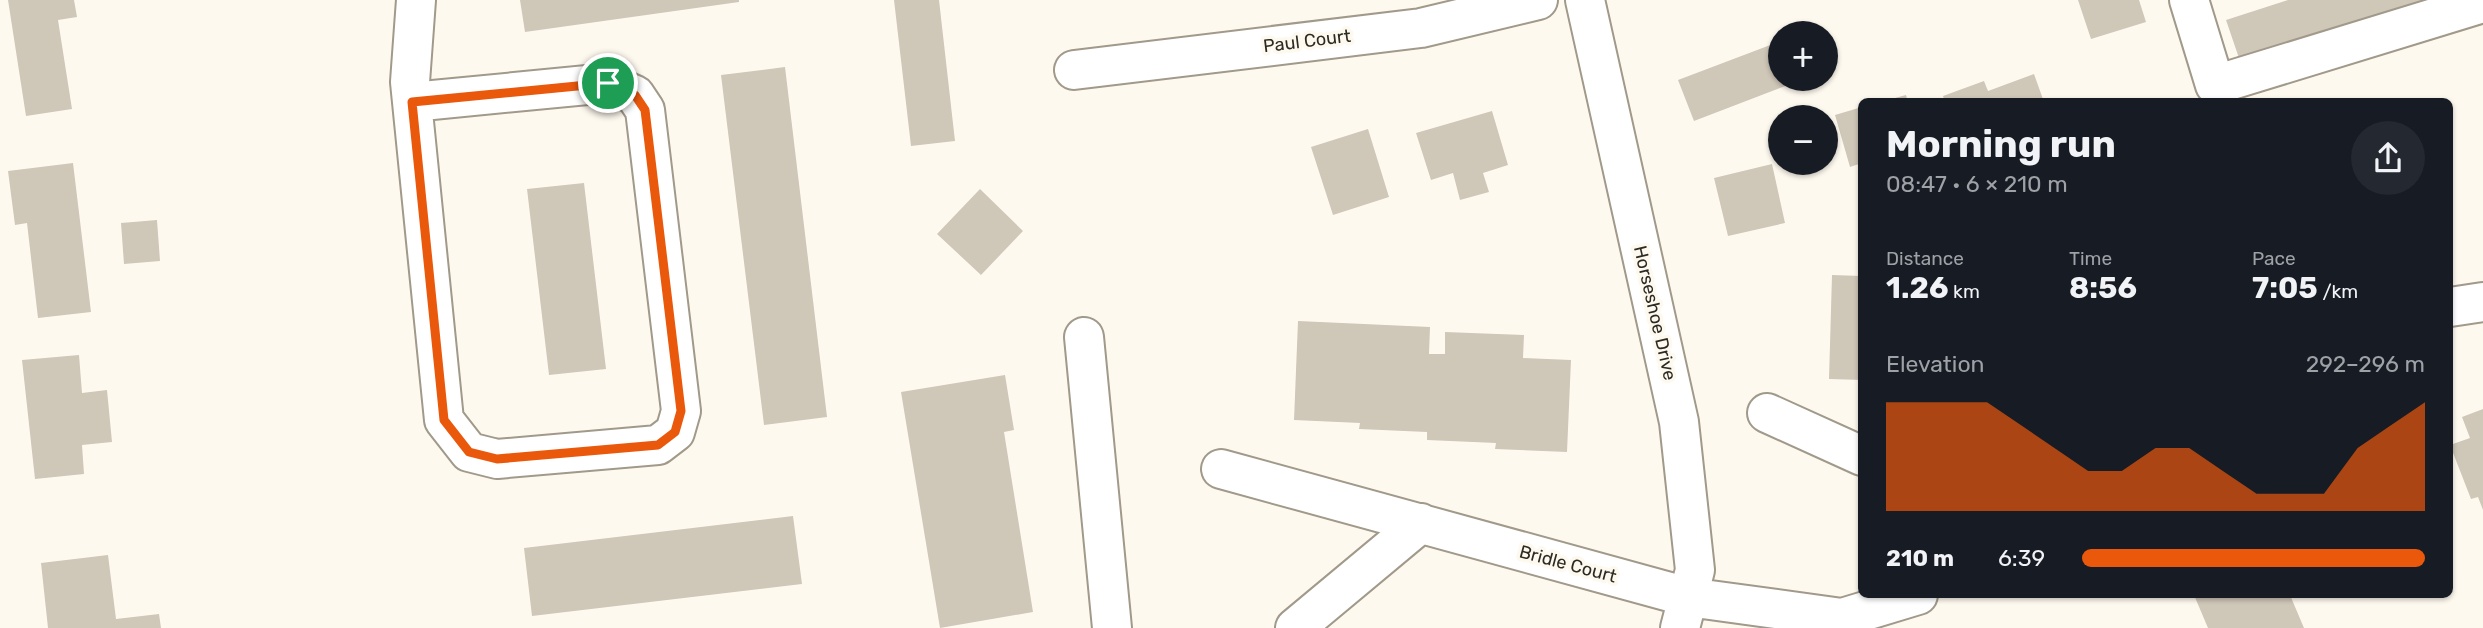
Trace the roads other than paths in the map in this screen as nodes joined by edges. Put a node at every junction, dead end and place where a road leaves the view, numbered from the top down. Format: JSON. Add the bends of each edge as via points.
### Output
{"nodes":[{"id":1,"x":416,"y":0,"type":"edge"},
{"id":2,"x":1538,"y":0,"type":"edge"},
{"id":3,"x":1586,"y":0,"type":"edge"},
{"id":4,"x":2191,"y":1,"type":"edge"},
{"id":5,"x":2483,"y":3,"type":"edge"},
{"id":6,"x":1074,"y":70,"type":"dead end"},
{"id":7,"x":412,"y":102,"type":"junction"},
{"id":8,"x":2483,"y":302,"type":"edge"},
{"id":9,"x":2453,"y":307,"type":"edge"},
{"id":10,"x":1084,"y":337,"type":"dead end"},
{"id":11,"x":1767,"y":413,"type":"dead end"},
{"id":12,"x":1858,"y":454,"type":"edge"},
{"id":13,"x":1221,"y":469,"type":"dead end"},
{"id":14,"x":1421,"y":523,"type":"junction"},
{"id":15,"x":1908,"y":598,"type":"edge"},
{"id":16,"x":1684,"y":612,"type":"edge"},
{"id":17,"x":1112,"y":628,"type":"edge"},
{"id":18,"x":1295,"y":628,"type":"edge"}],
"edges":[{"from":1,"to":7,"type":"street"},
{"from":2,"to":6,"type":"street","name":"Paul Court","via":[[1421,27]]},
{"from":3,"to":16,"type":"street","name":"Horseshoe Drive","via":[[1679,422],[1695,570]]},
{"from":4,"to":5,"type":"street","via":[[2215,85]]},
{"from":7,"to":7,"type":"street","via":[[444,420],[469,452],[497,459],[658,445],[675,432],[681,411],[645,110],[635,95],[608,83]]},
{"from":8,"to":9,"type":"street"},
{"from":10,"to":17,"type":"street"},
{"from":11,"to":12,"type":"street"},
{"from":13,"to":14,"type":"street","name":"Bridle Court"},
{"from":14,"to":16,"type":"street","name":"Bridle Court"},
{"from":14,"to":18,"type":"street"},
{"from":15,"to":16,"type":"street","name":"Bridle Court","via":[[1842,618]]}]}
